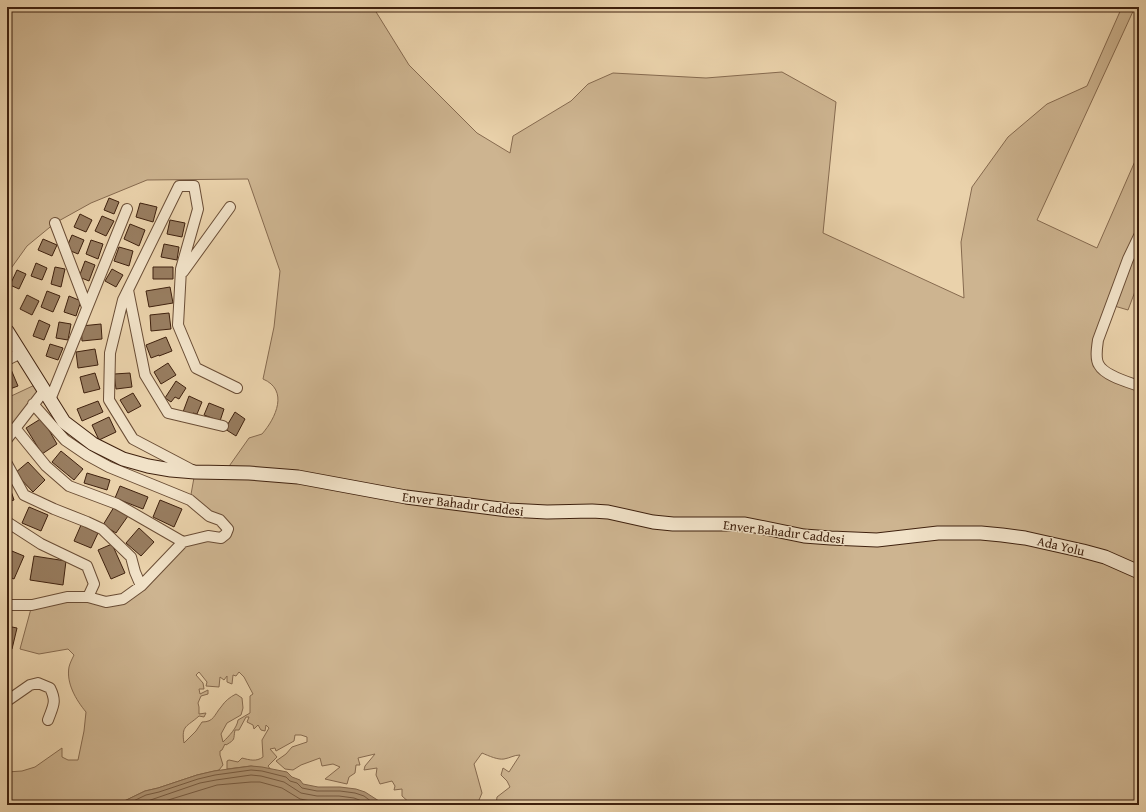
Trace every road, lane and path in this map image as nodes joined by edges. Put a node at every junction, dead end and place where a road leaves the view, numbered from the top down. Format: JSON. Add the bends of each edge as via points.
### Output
{"nodes":[{"id":1,"x":230,"y":208,"type":"dead end"},
{"id":2,"x":126,"y":209,"type":"dead end"},
{"id":3,"x":56,"y":223,"type":"dead end"},
{"id":4,"x":1139,"y":236,"type":"edge"},
{"id":5,"x":181,"y":275,"type":"junction"},
{"id":6,"x":128,"y":290,"type":"junction"},
{"id":7,"x":87,"y":307,"type":"junction"},
{"id":8,"x":7,"y":331,"type":"edge"},
{"id":9,"x":20,"y":353,"type":"junction"},
{"id":10,"x":7,"y":360,"type":"edge"},
{"id":11,"x":1139,"y":386,"type":"edge"},
{"id":12,"x":237,"y":388,"type":"dead end"},
{"id":13,"x":47,"y":395,"type":"junction"},
{"id":14,"x":33,"y":404,"type":"junction"},
{"id":15,"x":223,"y":426,"type":"dead end"},
{"id":16,"x":15,"y":428,"type":"junction"},
{"id":17,"x":7,"y":439,"type":"edge"},
{"id":18,"x":7,"y":464,"type":"edge"},
{"id":19,"x":195,"y":472,"type":"junction"},
{"id":20,"x":7,"y":522,"type":"edge"},
{"id":21,"x":981,"y":533,"type":"joint"},
{"id":22,"x":183,"y":542,"type":"junction"},
{"id":23,"x":1139,"y":572,"type":"edge"},
{"id":24,"x":141,"y":586,"type":"junction"},
{"id":25,"x":88,"y":597,"type":"junction"},
{"id":26,"x":8,"y":605,"type":"edge"},
{"id":27,"x":7,"y":701,"type":"edge"},
{"id":28,"x":48,"y":720,"type":"dead end"}],
"edges":[{"from":1,"to":5,"type":"street"},
{"from":2,"to":7,"type":"street"},
{"from":3,"to":7,"type":"street"},
{"from":4,"to":11,"type":"street","via":[[1098,340],[1097,350],[1098,364],[1106,372]]},
{"from":5,"to":6,"type":"street","via":[[198,209],[194,186],[178,186]]},
{"from":5,"to":12,"type":"street","via":[[178,325],[196,368]]},
{"from":6,"to":15,"type":"street","via":[[145,375],[168,413]]},
{"from":6,"to":19,"type":"street","via":[[123,300],[110,353],[109,400],[133,439]]},
{"from":7,"to":13,"type":"street"},
{"from":8,"to":9,"type":"main road","name":"Enver Bahadır Caddesi"},
{"from":9,"to":10,"type":"street"},
{"from":9,"to":13,"type":"main road","name":"Enver Bahadır Caddesi"},
{"from":13,"to":14,"type":"street"},
{"from":13,"to":19,"type":"main road","name":"Enver Bahadır Caddesi","via":[[64,422],[93,444],[123,459],[171,470]]},
{"from":14,"to":16,"type":"street"},
{"from":14,"to":22,"type":"street","via":[[65,440],[86,455],[190,500],[209,516],[220,520],[228,529],[221,538],[208,536]]},
{"from":16,"to":17,"type":"street"},
{"from":16,"to":22,"type":"street","via":[[46,466],[70,486],[117,504]]},
{"from":18,"to":24,"type":"street","via":[[24,495],[102,529],[131,557]]},
{"from":19,"to":21,"type":"main road","name":"Enver Bahadır Caddesi","via":[[275,474],[406,497],[508,510],[608,512],[673,524],[745,524],[804,536],[877,540],[938,533]]},
{"from":20,"to":25,"type":"street","via":[[41,544],[87,566],[94,584]]},
{"from":21,"to":23,"type":"main road","name":"Ada Yolu","via":[[1025,538],[1083,551]]},
{"from":22,"to":24,"type":"street"},
{"from":24,"to":25,"type":"street","via":[[123,599],[106,602]]},
{"from":25,"to":26,"type":"street","via":[[67,597],[32,605]]},
{"from":27,"to":28,"type":"street","via":[[30,685],[38,683],[50,688],[54,696],[54,705]]}]}
